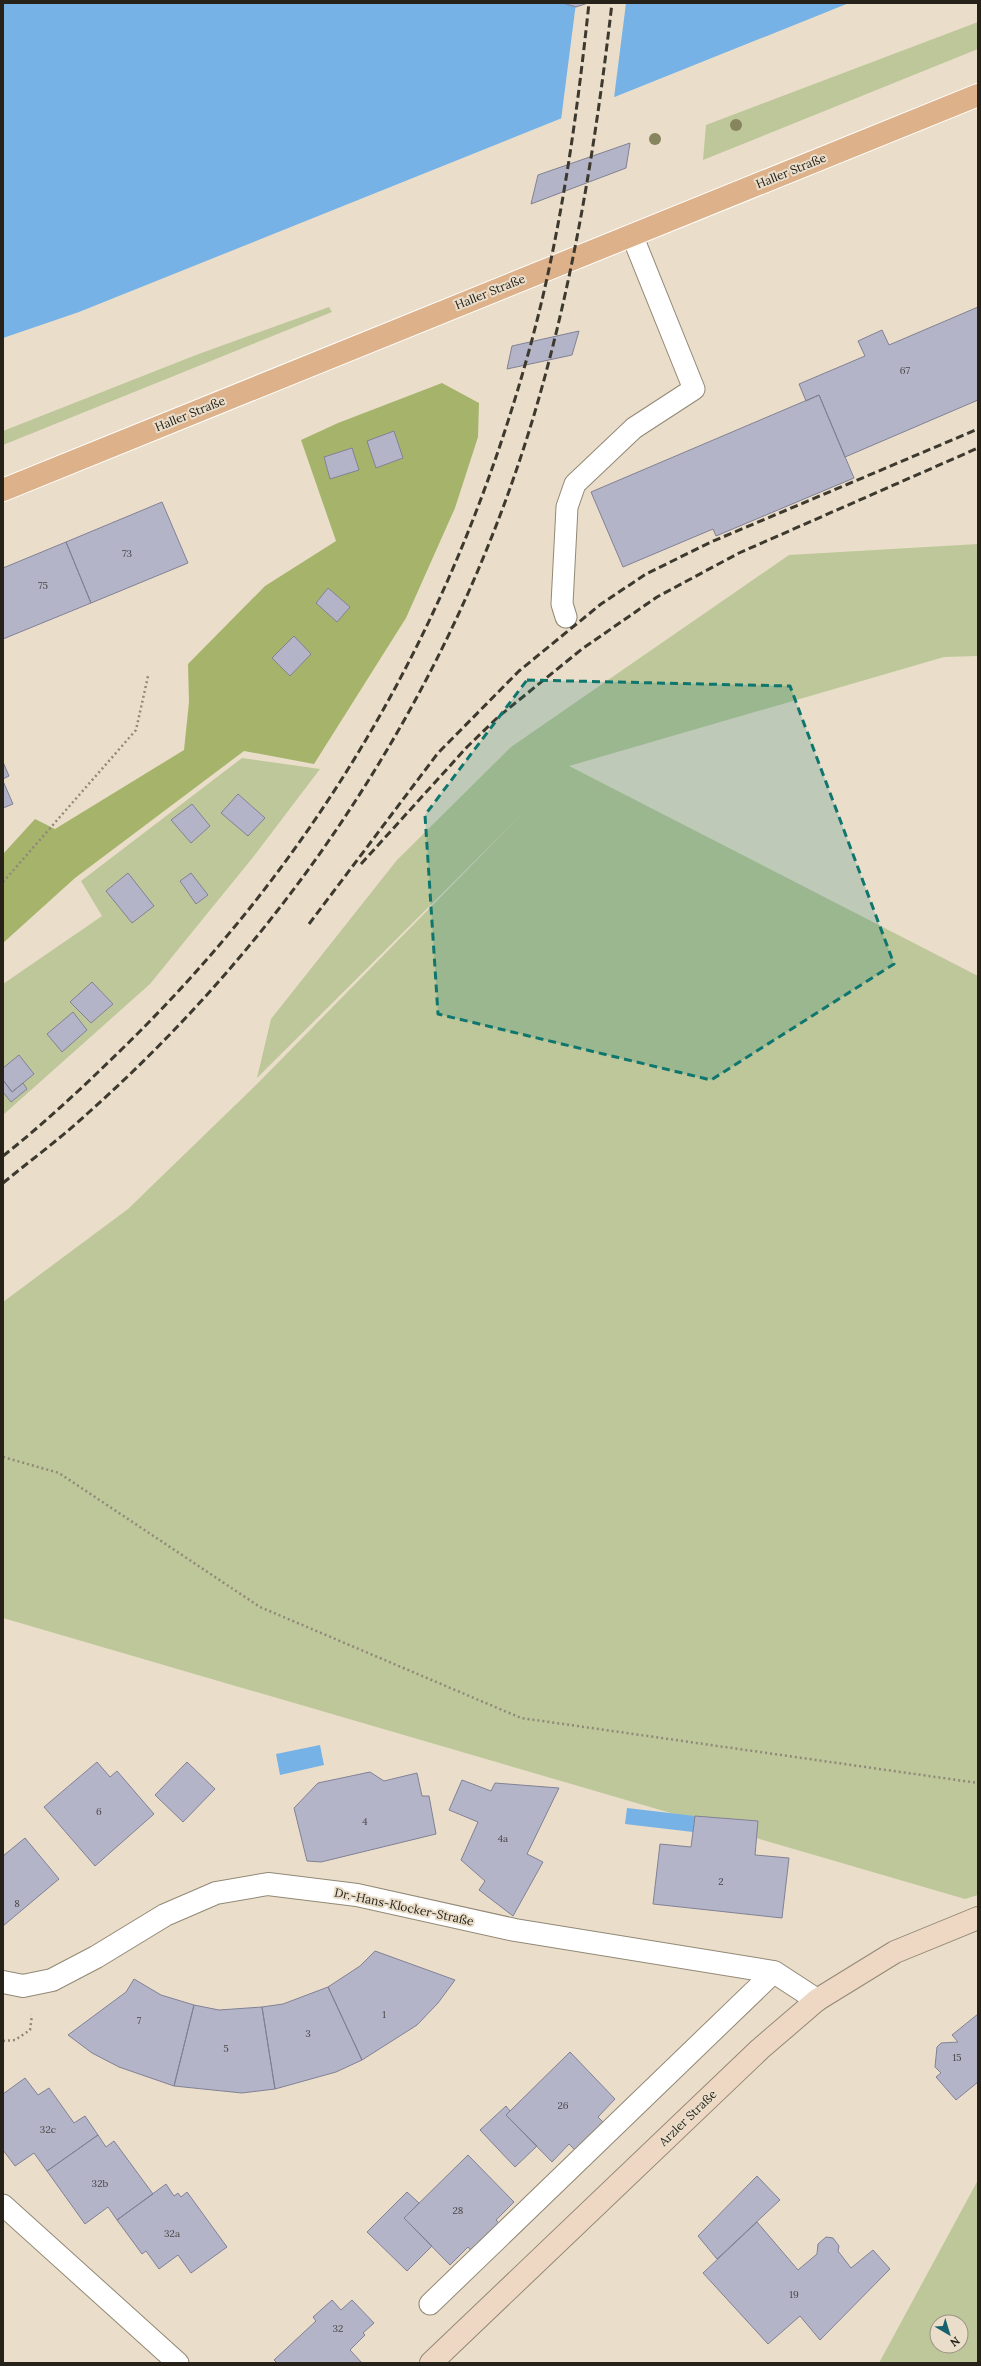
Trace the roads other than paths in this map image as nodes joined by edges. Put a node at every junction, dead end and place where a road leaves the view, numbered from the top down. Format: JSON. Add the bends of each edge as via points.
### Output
{"nodes":[{"id":1,"x":978,"y":95,"type":"edge"},
{"id":2,"x":632,"y":235,"type":"junction"},
{"id":3,"x":3,"y":490,"type":"edge"},
{"id":4,"x":566,"y":617,"type":"dead end"},
{"id":5,"x":978,"y":1918,"type":"edge"},
{"id":6,"x":774,"y":1972,"type":"junction"},
{"id":7,"x":3,"y":1982,"type":"edge"},
{"id":8,"x":817,"y":2000,"type":"junction"},
{"id":9,"x":3,"y":2205,"type":"edge"},
{"id":10,"x":430,"y":2304,"type":"dead end"},
{"id":11,"x":178,"y":2363,"type":"edge"},
{"id":12,"x":431,"y":2363,"type":"edge"}],
"edges":[{"from":1,"to":2,"type":"main road","name":"Haller Straße"},
{"from":2,"to":3,"type":"main road","name":"Haller Straße"},
{"from":2,"to":4,"type":"lane","via":[[694,389],[634,428],[575,484],[567,506],[562,604]]},
{"from":5,"to":8,"type":"main road","name":"Arzler Straße","via":[[895,1952]]},
{"from":6,"to":7,"type":"street","name":"Dr.-Hans-Klocker-Straße","via":[[514,1930],[356,1895],[268,1884],[216,1893],[165,1915],[68,1972],[35,1985],[23,1986]]},
{"from":6,"to":8,"type":"street","name":"Dr.-Hans-Klocker-Straße"},
{"from":6,"to":10,"type":"lane"},
{"from":8,"to":12,"type":"main road","name":"Arzler Straße","via":[[760,2050]]},
{"from":9,"to":11,"type":"lane"}]}
